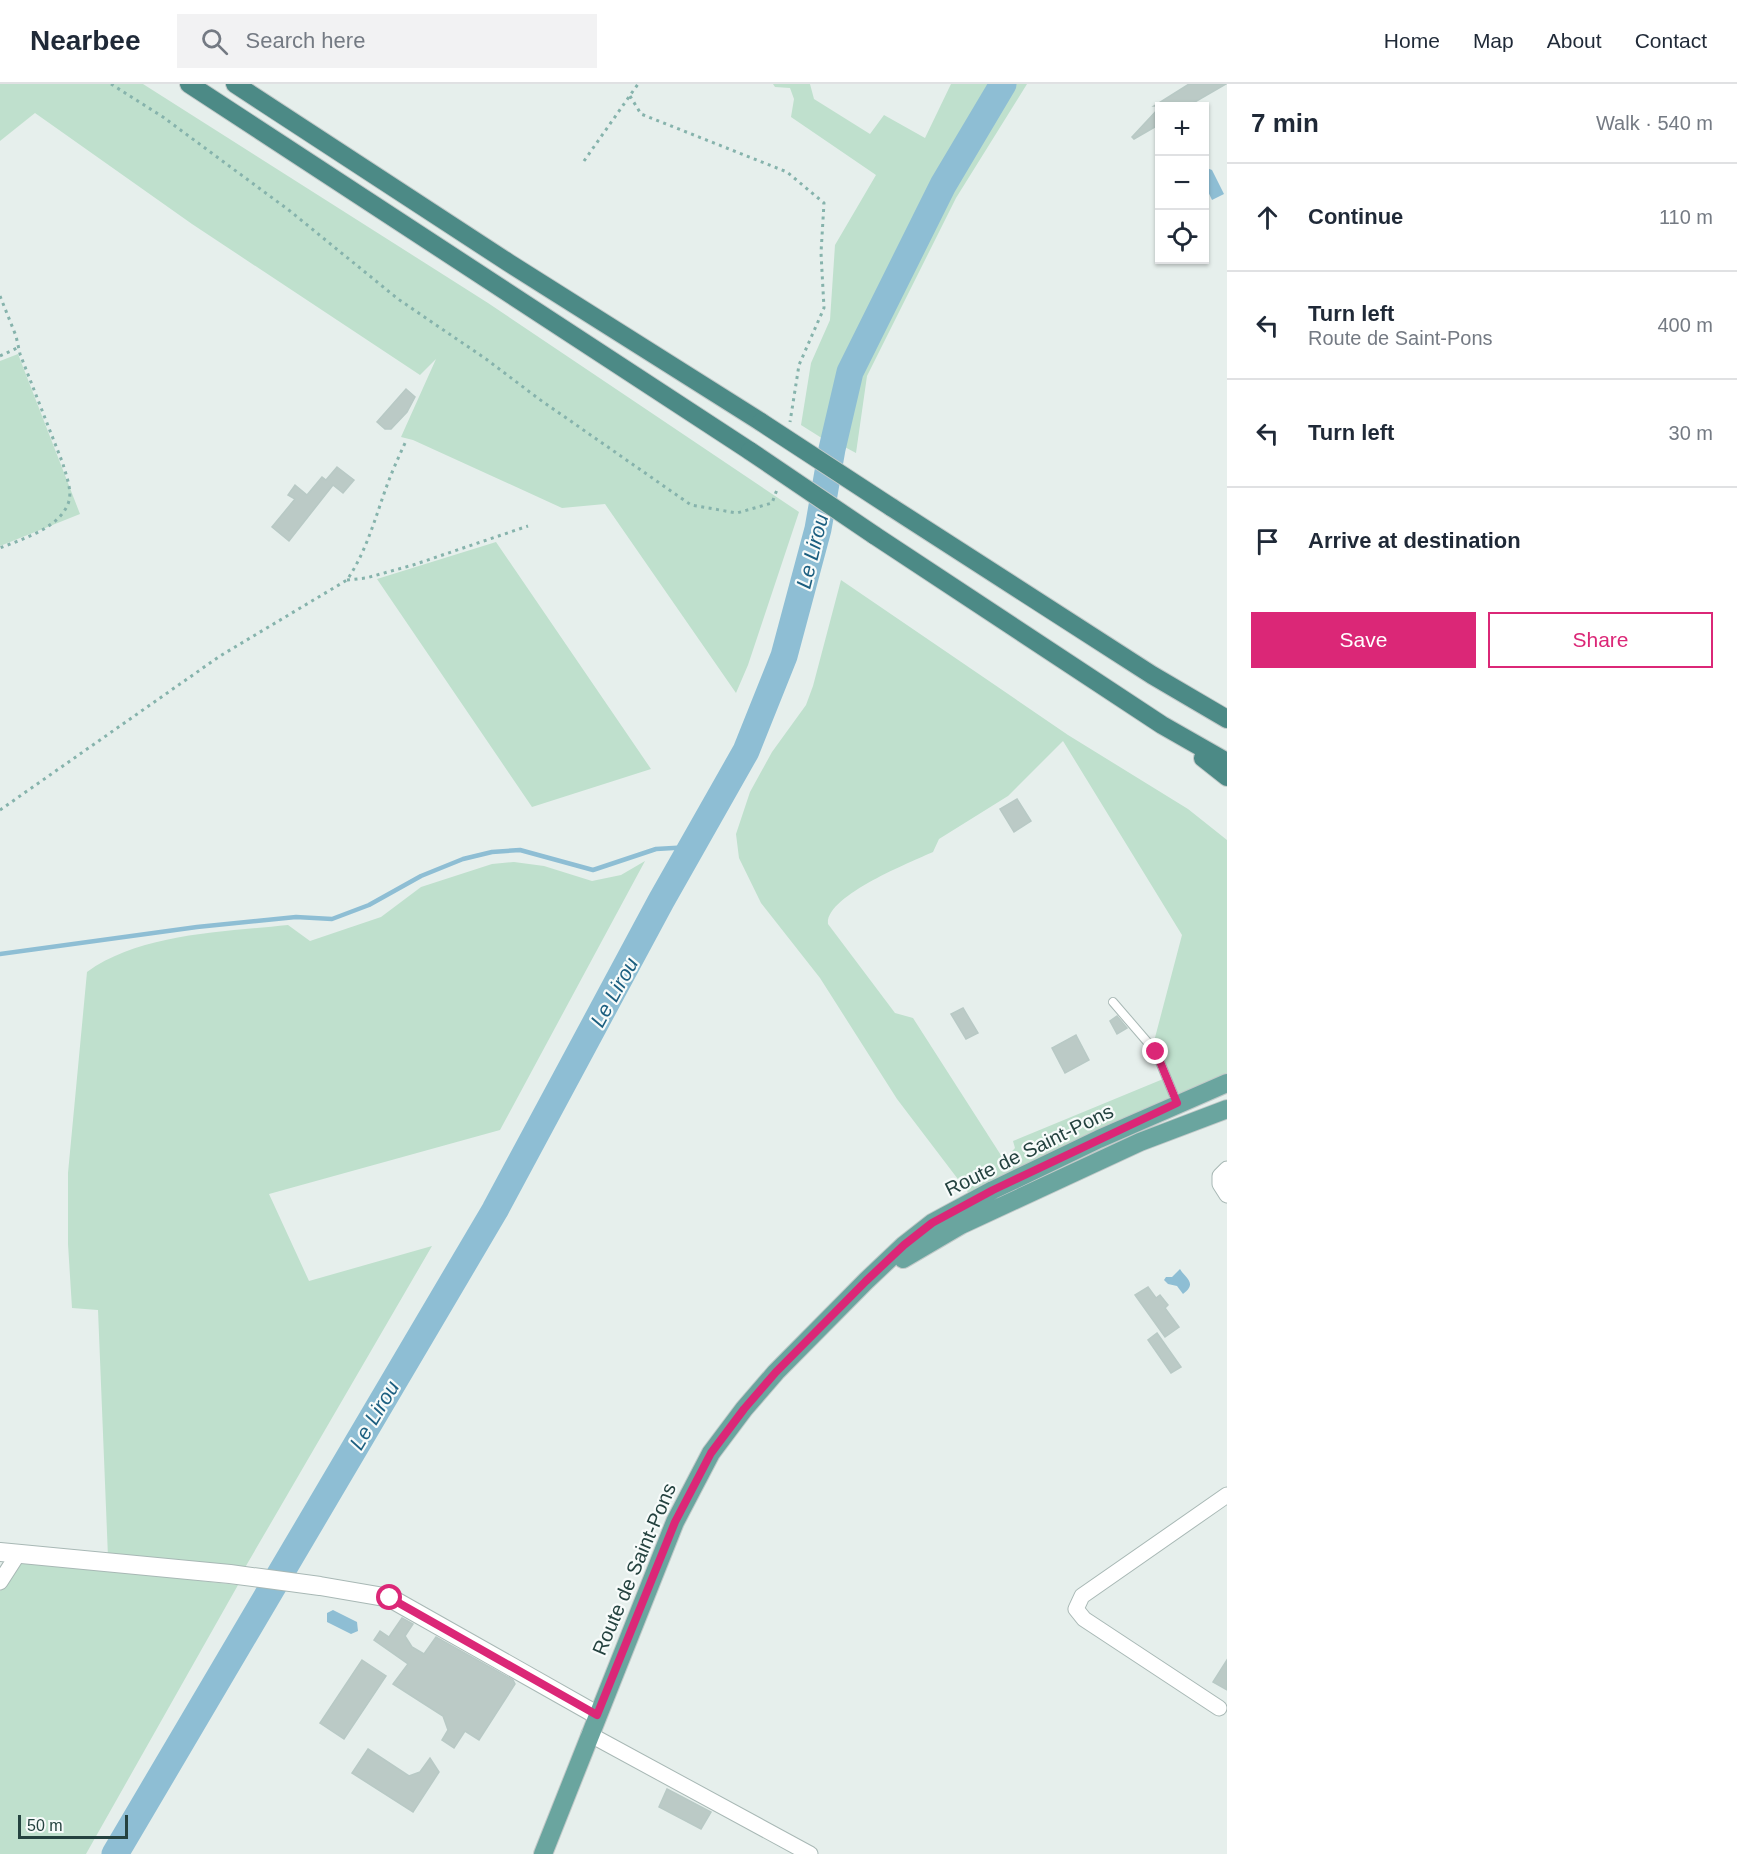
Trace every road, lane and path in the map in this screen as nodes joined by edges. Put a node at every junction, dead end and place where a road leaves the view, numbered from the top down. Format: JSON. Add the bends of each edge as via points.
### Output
{"nodes":[{"id":1,"x":189,"y":84,"type":"edge"},
{"id":2,"x":236,"y":84,"type":"edge"},
{"id":3,"x":638,"y":84,"type":"edge"},
{"id":4,"x":584,"y":161,"type":"dead end"},
{"id":5,"x":0,"y":296,"type":"edge"},
{"id":6,"x":18,"y":347,"type":"junction"},
{"id":7,"x":0,"y":356,"type":"edge"},
{"id":8,"x":406,"y":441,"type":"dead end"},
{"id":9,"x":528,"y":526,"type":"dead end"},
{"id":10,"x":0,"y":548,"type":"edge"},
{"id":11,"x":347,"y":579,"type":"junction"},
{"id":12,"x":1152,"y":675,"type":"junction"},
{"id":13,"x":1227,"y":713,"type":"edge"},
{"id":14,"x":1227,"y":719,"type":"edge"},
{"id":15,"x":1162,"y":725,"type":"junction"},
{"id":16,"x":1227,"y":762,"type":"edge"},
{"id":17,"x":1227,"y":777,"type":"edge"},
{"id":18,"x":0,"y":810,"type":"edge"},
{"id":19,"x":1113,"y":1002,"type":"dead end"},
{"id":20,"x":1227,"y":1083,"type":"edge"},
{"id":21,"x":1177,"y":1103,"type":"junction"},
{"id":22,"x":1227,"y":1109,"type":"edge"},
{"id":23,"x":1227,"y":1169,"type":"edge"},
{"id":24,"x":1227,"y":1195,"type":"edge"},
{"id":25,"x":866,"y":1281,"type":"junction"},
{"id":26,"x":1227,"y":1495,"type":"edge"},
{"id":27,"x":9,"y":1553,"type":"edge"},
{"id":28,"x":0,"y":1582,"type":"edge"},
{"id":29,"x":1219,"y":1708,"type":"dead end"},
{"id":30,"x":597,"y":1715,"type":"junction"},
{"id":31,"x":589,"y":1734,"type":"junction"},
{"id":32,"x":543,"y":1854,"type":"edge"},
{"id":33,"x":810,"y":1854,"type":"edge"}],
"edges":[{"from":1,"to":15,"type":"highway","bridge":true},
{"from":2,"to":12,"type":"highway","bridge":true},
{"from":3,"to":4,"type":"path"},
{"from":5,"to":6,"type":"path"},
{"from":6,"to":7,"type":"path"},
{"from":6,"to":10,"type":"path","via":[[69,482],[69,501],[43,530]]},
{"from":8,"to":11,"type":"path","via":[[358,564]]},
{"from":9,"to":11,"type":"path","via":[[413,565]]},
{"from":11,"to":18,"type":"path","via":[[220,656]]},
{"from":12,"to":13,"type":"highway"},
{"from":12,"to":14,"type":"highway"},
{"from":15,"to":16,"type":"highway"},
{"from":15,"to":17,"type":"highway"},
{"from":19,"to":21,"type":"lane","via":[[1156,1052]]},
{"from":20,"to":21,"type":"main road","name":"Route de Saint-Pons"},
{"from":21,"to":25,"type":"main road","name":"Route de Saint-Pons","via":[[932,1223]]},
{"from":22,"to":25,"type":"main road","name":"Route de Saint-Pons","via":[[1140,1143],[961,1225]]},
{"from":23,"to":24,"type":"street","via":[[1220,1176]]},
{"from":25,"to":30,"type":"main road","name":"Route de Saint-Pons","via":[[776,1372],[711,1453],[675,1522]]},
{"from":26,"to":29,"type":"street","via":[[1082,1596],[1076,1609],[1084,1619]]},
{"from":27,"to":28,"type":"street"},
{"from":27,"to":30,"type":"street","via":[[230,1574],[390,1598]]},
{"from":30,"to":31,"type":"main road","name":"Route de Saint-Pons"},
{"from":31,"to":32,"type":"main road","name":"Route de Saint-Pons"},
{"from":31,"to":33,"type":"street"}]}
